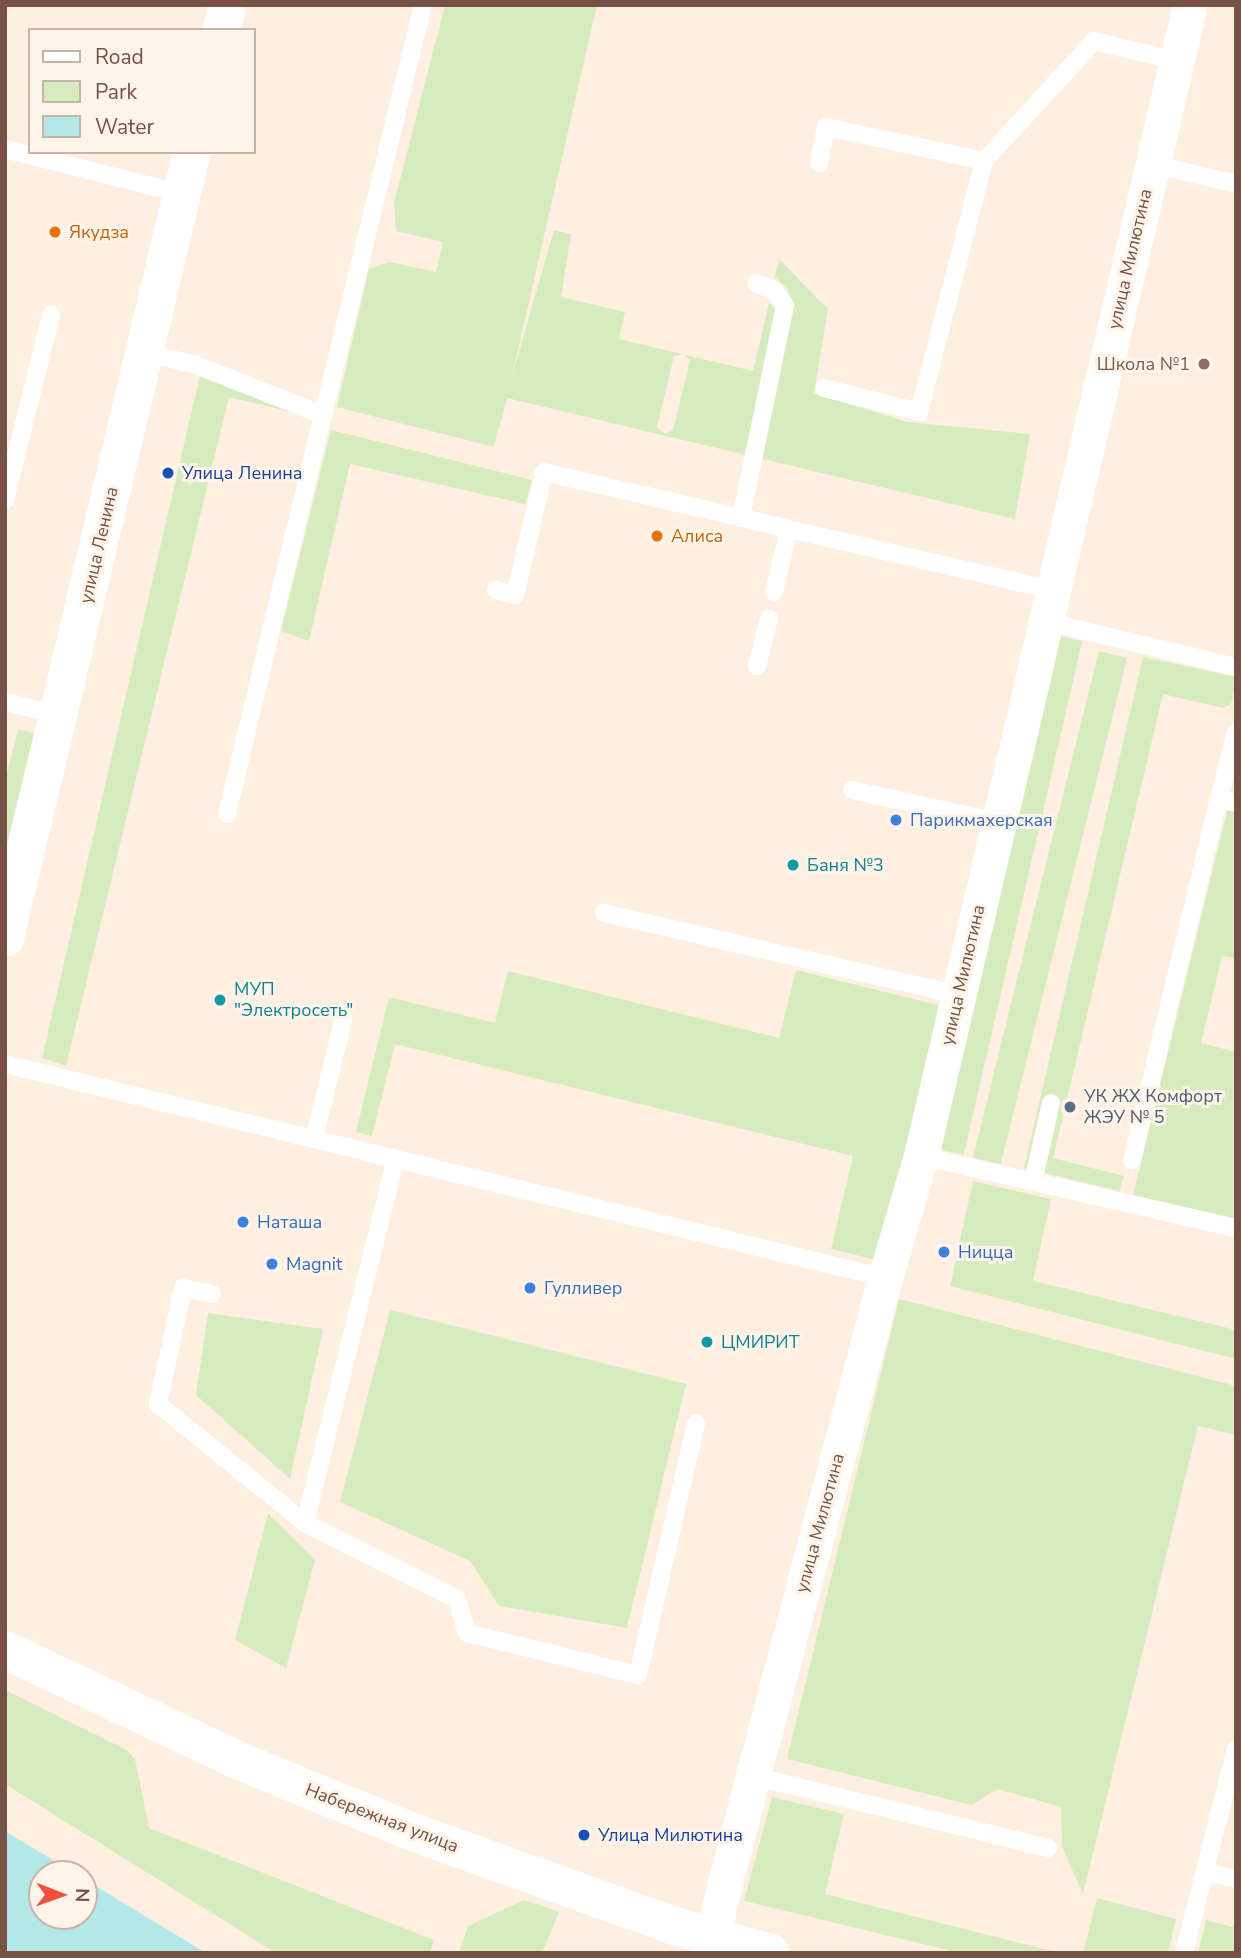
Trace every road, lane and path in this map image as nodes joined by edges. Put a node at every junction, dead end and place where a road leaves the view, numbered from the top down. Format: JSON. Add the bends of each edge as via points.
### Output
{"nodes":[{"id":1,"x":227,"y":5,"type":"edge"},
{"id":2,"x":423,"y":5,"type":"edge"},
{"id":3,"x":1190,"y":5,"type":"edge"},
{"id":4,"x":222,"y":28,"type":"edge"},
{"id":5,"x":1177,"y":61,"type":"junction"},
{"id":6,"x":5,"y":149,"type":"edge"},
{"id":7,"x":192,"y":154,"type":"edge"},
{"id":8,"x":984,"y":161,"type":"junction"},
{"id":9,"x":818,"y":163,"type":"dead end"},
{"id":10,"x":1153,"y":164,"type":"junction"},
{"id":11,"x":1236,"y":184,"type":"edge"},
{"id":12,"x":183,"y":194,"type":"junction"},
{"id":13,"x":756,"y":283,"type":"dead end"},
{"id":14,"x":51,"y":315,"type":"dead end"},
{"id":15,"x":145,"y":353,"type":"junction"},
{"id":16,"x":824,"y":388,"type":"dead end"},
{"id":17,"x":323,"y":415,"type":"junction"},
{"id":18,"x":5,"y":500,"type":"edge"},
{"id":19,"x":741,"y":518,"type":"junction"},
{"id":20,"x":789,"y":529,"type":"junction"},
{"id":21,"x":496,"y":590,"type":"dead end"},
{"id":22,"x":774,"y":592,"type":"dead end"},
{"id":23,"x":1048,"y":606,"type":"junction"},
{"id":24,"x":769,"y":618,"type":"dead end"},
{"id":25,"x":757,"y":666,"type":"dead end"},
{"id":26,"x":1236,"y":667,"type":"edge"},
{"id":27,"x":5,"y":702,"type":"edge"},
{"id":28,"x":58,"y":715,"type":"junction"},
{"id":29,"x":1236,"y":732,"type":"edge"},
{"id":30,"x":852,"y":790,"type":"dead end"},
{"id":31,"x":1228,"y":801,"type":"edge"},
{"id":32,"x":227,"y":814,"type":"dead end"},
{"id":33,"x":998,"y":822,"type":"junction"},
{"id":34,"x":604,"y":912,"type":"dead end"},
{"id":35,"x":5,"y":938,"type":"edge"},
{"id":36,"x":958,"y":995,"type":"junction"},
{"id":37,"x":343,"y":1021,"type":"dead end"},
{"id":38,"x":5,"y":1064,"type":"edge"},
{"id":39,"x":1051,"y":1103,"type":"dead end"},
{"id":40,"x":314,"y":1139,"type":"junction"},
{"id":41,"x":921,"y":1156,"type":"junction"},
{"id":42,"x":396,"y":1159,"type":"junction"},
{"id":43,"x":1132,"y":1160,"type":"dead end"},
{"id":44,"x":1033,"y":1182,"type":"junction"},
{"id":45,"x":1236,"y":1228,"type":"edge"},
{"id":46,"x":885,"y":1278,"type":"junction"},
{"id":47,"x":212,"y":1293,"type":"dead end"},
{"id":48,"x":696,"y":1424,"type":"dead end"},
{"id":49,"x":305,"y":1524,"type":"junction"},
{"id":50,"x":5,"y":1650,"type":"edge"},
{"id":51,"x":1236,"y":1749,"type":"edge"},
{"id":52,"x":753,"y":1776,"type":"junction"},
{"id":53,"x":1048,"y":1848,"type":"dead end"},
{"id":54,"x":1205,"y":1872,"type":"junction"},
{"id":55,"x":1236,"y":1880,"type":"edge"},
{"id":56,"x":714,"y":1939,"type":"junction"},
{"id":57,"x":771,"y":1953,"type":"edge"},
{"id":58,"x":1184,"y":1953,"type":"edge"}],
"edges":[{"from":1,"to":4,"type":"main road"},
{"from":2,"to":17,"type":"lane"},
{"from":3,"to":5,"type":"street","name":"улица Милютина"},
{"from":5,"to":8,"type":"lane","via":[[1094,41]]},
{"from":5,"to":10,"type":"street","name":"улица Милютина"},
{"from":6,"to":12,"type":"lane"},
{"from":7,"to":12,"type":"main road","name":"улица Ленина"},
{"from":8,"to":9,"type":"lane","via":[[826,127]]},
{"from":8,"to":16,"type":"lane","via":[[919,412]]},
{"from":10,"to":11,"type":"lane"},
{"from":10,"to":23,"type":"street","name":"улица Милютина"},
{"from":12,"to":15,"type":"main road","name":"улица Ленина"},
{"from":13,"to":19,"type":"lane","via":[[774,290],[785,305]]},
{"from":14,"to":18,"type":"lane"},
{"from":15,"to":17,"type":"lane","via":[[192,364]]},
{"from":15,"to":28,"type":"main road","name":"улица Ленина"},
{"from":17,"to":32,"type":"lane"},
{"from":19,"to":20,"type":"lane"},
{"from":19,"to":21,"type":"lane","via":[[544,472],[515,595]]},
{"from":20,"to":22,"type":"lane"},
{"from":20,"to":23,"type":"lane"},
{"from":23,"to":26,"type":"lane"},
{"from":23,"to":33,"type":"street","name":"улица Милютина"},
{"from":24,"to":25,"type":"lane"},
{"from":27,"to":28,"type":"lane"},
{"from":28,"to":35,"type":"main road","name":"улица Ленина"},
{"from":29,"to":31,"type":"lane"},
{"from":30,"to":33,"type":"lane"},
{"from":31,"to":43,"type":"lane"},
{"from":33,"to":36,"type":"street","name":"улица Милютина"},
{"from":34,"to":36,"type":"lane"},
{"from":36,"to":41,"type":"street","name":"улица Милютина"},
{"from":37,"to":40,"type":"lane"},
{"from":38,"to":40,"type":"lane"},
{"from":39,"to":44,"type":"lane"},
{"from":40,"to":42,"type":"lane"},
{"from":41,"to":44,"type":"lane"},
{"from":41,"to":46,"type":"street","name":"улица Милютина"},
{"from":42,"to":46,"type":"lane"},
{"from":42,"to":49,"type":"lane"},
{"from":44,"to":45,"type":"lane"},
{"from":46,"to":52,"type":"street","name":"улица Милютина"},
{"from":47,"to":49,"type":"lane","via":[[183,1288],[158,1404]]},
{"from":48,"to":49,"type":"lane","via":[[638,1675],[467,1633],[457,1600]]},
{"from":50,"to":56,"type":"main road","name":"Набережная улица","via":[[268,1773],[418,1834]]},
{"from":51,"to":54,"type":"lane"},
{"from":52,"to":53,"type":"lane"},
{"from":52,"to":56,"type":"street","name":"улица Милютина"},
{"from":54,"to":55,"type":"lane"},
{"from":54,"to":58,"type":"lane"},
{"from":56,"to":57,"type":"main road","name":"Набережная улица"}]}
